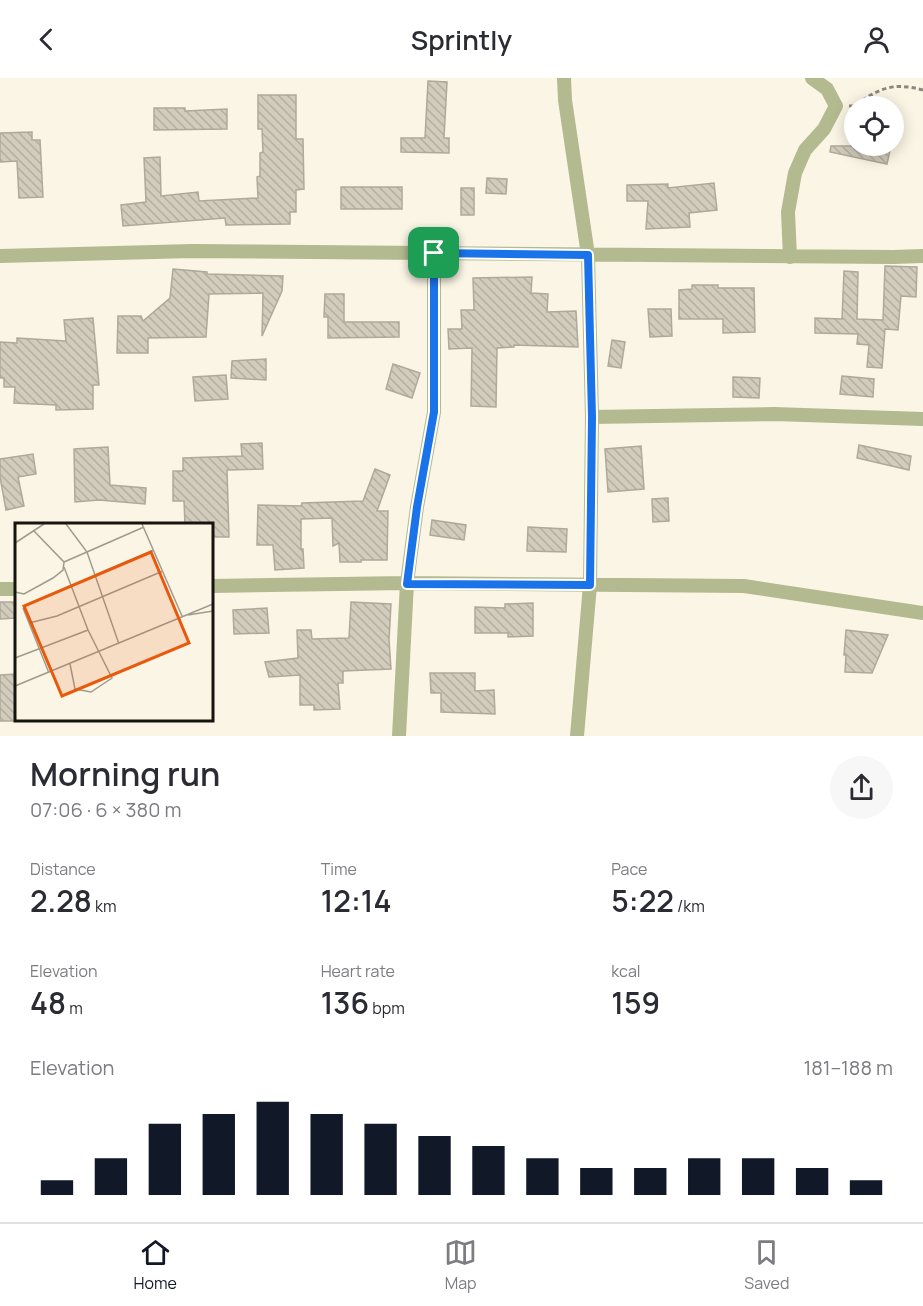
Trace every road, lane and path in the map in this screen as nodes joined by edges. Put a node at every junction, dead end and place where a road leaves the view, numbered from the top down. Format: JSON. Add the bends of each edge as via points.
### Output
{"nodes":[{"id":1,"x":564,"y":78,"type":"edge"},
{"id":2,"x":812,"y":78,"type":"edge"},
{"id":3,"x":923,"y":90,"type":"edge"},
{"id":4,"x":836,"y":106,"type":"junction"},
{"id":5,"x":434,"y":253,"type":"junction"},
{"id":6,"x":588,"y":255,"type":"junction"},
{"id":7,"x":0,"y":256,"type":"edge"},
{"id":8,"x":790,"y":256,"type":"junction"},
{"id":9,"x":923,"y":256,"type":"edge"},
{"id":10,"x":592,"y":417,"type":"junction"},
{"id":11,"x":923,"y":419,"type":"edge"},
{"id":12,"x":407,"y":584,"type":"junction"},
{"id":13,"x":590,"y":585,"type":"junction"},
{"id":14,"x":213,"y":586,"type":"edge"},
{"id":15,"x":923,"y":614,"type":"edge"},
{"id":16,"x":399,"y":736,"type":"edge"},
{"id":17,"x":576,"y":736,"type":"edge"}],
"edges":[{"from":1,"to":6,"type":"street"},
{"from":2,"to":4,"type":"street","via":[[826,89]]},
{"from":3,"to":4,"type":"path","via":[[886,87],[854,105]]},
{"from":4,"to":8,"type":"street","via":[[824,129],[805,150],[795,172],[788,212]]},
{"from":5,"to":6,"type":"street"},
{"from":5,"to":7,"type":"street","via":[[192,251]]},
{"from":5,"to":12,"type":"street","via":[[434,412]]},
{"from":6,"to":8,"type":"street"},
{"from":6,"to":10,"type":"street"},
{"from":8,"to":9,"type":"street"},
{"from":10,"to":11,"type":"street","via":[[774,414]]},
{"from":10,"to":13,"type":"street"},
{"from":12,"to":13,"type":"street"},
{"from":12,"to":14,"type":"street"},
{"from":12,"to":16,"type":"street"},
{"from":13,"to":15,"type":"street","via":[[744,586]]},
{"from":13,"to":17,"type":"street"}]}
